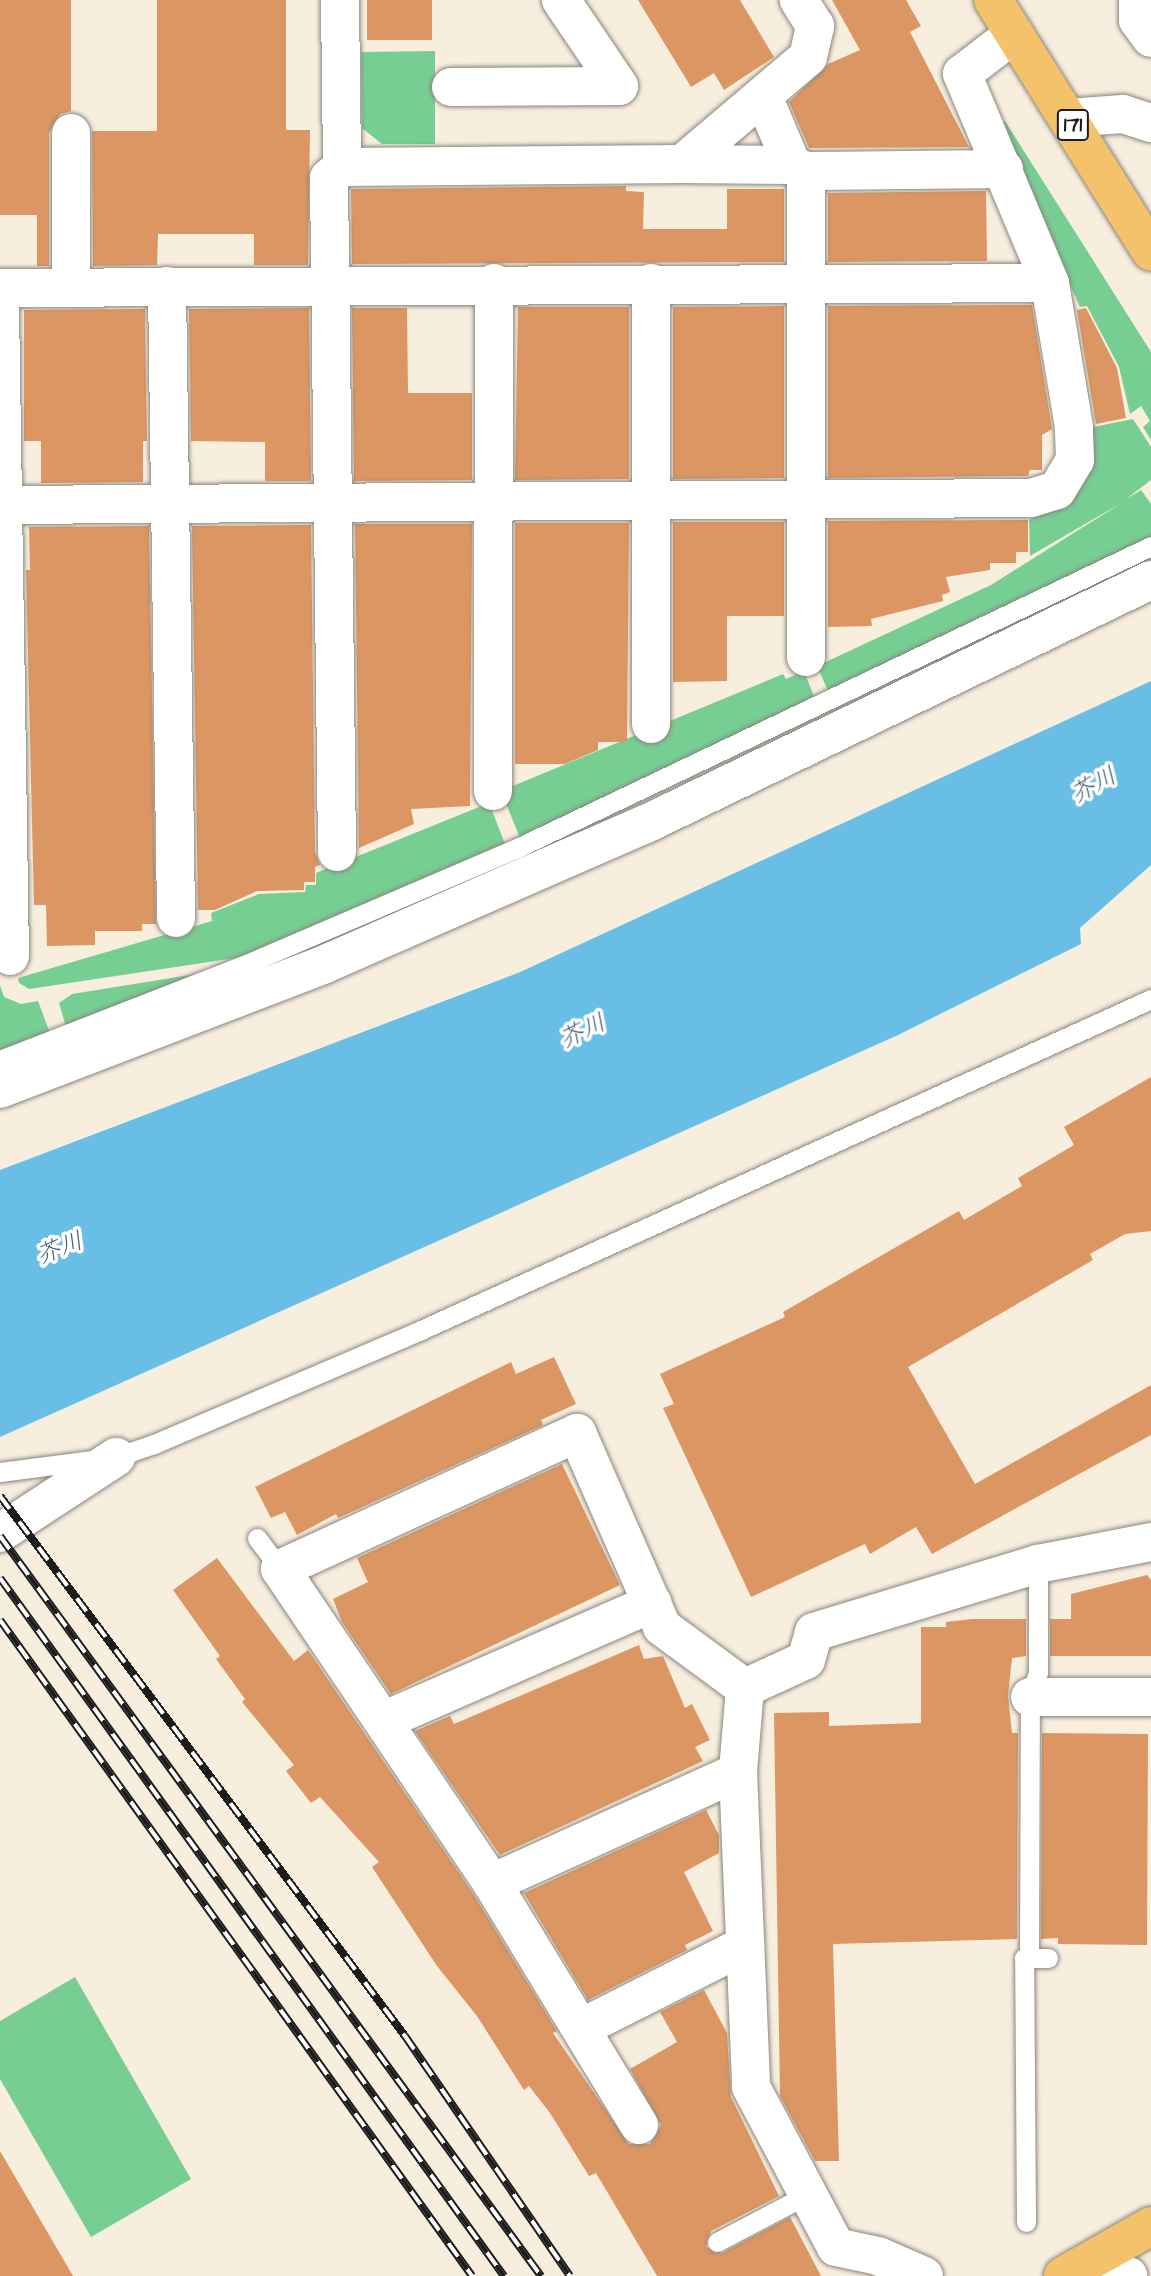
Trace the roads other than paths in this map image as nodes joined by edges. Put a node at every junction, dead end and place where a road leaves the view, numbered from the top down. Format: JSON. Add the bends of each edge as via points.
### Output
{"nodes":[{"id":1,"x":340,"y":0,"type":"edge"},
{"id":2,"x":561,"y":0,"type":"edge"},
{"id":3,"x":799,"y":0,"type":"edge"},
{"id":4,"x":993,"y":0,"type":"edge"},
{"id":5,"x":1138,"y":0,"type":"edge"},
{"id":6,"x":1014,"y":34,"type":"junction"},
{"id":7,"x":1151,"y":38,"type":"edge"},
{"id":8,"x":452,"y":87,"type":"dead end"},
{"id":9,"x":763,"y":96,"type":"junction"},
{"id":10,"x":1068,"y":118,"type":"junction"},
{"id":11,"x":1151,"y":123,"type":"edge"},
{"id":12,"x":71,"y":134,"type":"dead end"},
{"id":13,"x":682,"y":164,"type":"junction"},
{"id":14,"x":342,"y":167,"type":"junction"},
{"id":15,"x":799,"y":168,"type":"junction"},
{"id":16,"x":1004,"y":169,"type":"junction"},
{"id":17,"x":1151,"y":252,"type":"edge"},
{"id":18,"x":494,"y":283,"type":"junction"},
{"id":19,"x":651,"y":283,"type":"junction"},
{"id":20,"x":806,"y":283,"type":"junction"},
{"id":21,"x":1050,"y":283,"type":"junction"},
{"id":22,"x":330,"y":284,"type":"junction"},
{"id":23,"x":167,"y":286,"type":"junction"},
{"id":24,"x":71,"y":287,"type":"junction"},
{"id":25,"x":0,"y":288,"type":"edge"},
{"id":26,"x":0,"y":306,"type":"edge"},
{"id":27,"x":806,"y":500,"type":"junction"},
{"id":28,"x":650,"y":501,"type":"junction"},
{"id":29,"x":494,"y":502,"type":"junction"},
{"id":30,"x":170,"y":503,"type":"junction"},
{"id":31,"x":331,"y":504,"type":"junction"},
{"id":32,"x":2,"y":505,"type":"edge"},
{"id":33,"x":1151,"y":546,"type":"edge"},
{"id":34,"x":1151,"y":580,"type":"edge"},
{"id":35,"x":806,"y":657,"type":"dead end"},
{"id":36,"x":651,"y":724,"type":"dead end"},
{"id":37,"x":4,"y":746,"type":"edge"},
{"id":38,"x":493,"y":791,"type":"dead end"},
{"id":39,"x":337,"y":852,"type":"dead end"},
{"id":40,"x":176,"y":918,"type":"dead end"},
{"id":41,"x":10,"y":956,"type":"dead end"},
{"id":42,"x":1151,"y":999,"type":"edge"},
{"id":43,"x":0,"y":1060,"type":"edge"},
{"id":44,"x":0,"y":1089,"type":"edge"},
{"id":45,"x":116,"y":1457,"type":"junction"},
{"id":46,"x":0,"y":1472,"type":"edge"},
{"id":47,"x":0,"y":1533,"type":"edge"},
{"id":48,"x":257,"y":1538,"type":"dead end"},
{"id":49,"x":1151,"y":1542,"type":"edge"},
{"id":50,"x":1038,"y":1564,"type":"junction"},
{"id":51,"x":280,"y":1569,"type":"junction"},
{"id":52,"x":653,"y":1603,"type":"junction"},
{"id":53,"x":745,"y":1688,"type":"junction"},
{"id":54,"x":1030,"y":1696,"type":"junction"},
{"id":55,"x":1151,"y":1697,"type":"edge"},
{"id":56,"x":385,"y":1720,"type":"junction"},
{"id":57,"x":738,"y":1772,"type":"junction"},
{"id":58,"x":492,"y":1883,"type":"junction"},
{"id":59,"x":745,"y":1945,"type":"junction"},
{"id":60,"x":581,"y":2028,"type":"junction"},
{"id":61,"x":639,"y":2125,"type":"dead end"},
{"id":62,"x":808,"y":2194,"type":"junction"},
{"id":63,"x":1026,"y":2222,"type":"dead end"},
{"id":64,"x":1151,"y":2225,"type":"edge"},
{"id":65,"x":718,"y":2242,"type":"dead end"},
{"id":66,"x":1070,"y":2272,"type":"edge"},
{"id":67,"x":924,"y":2276,"type":"edge"},
{"id":68,"x":1128,"y":2276,"type":"edge"}],
"edges":[{"from":1,"to":14,"type":"street"},
{"from":2,"to":8,"type":"street","via":[[619,86]]},
{"from":3,"to":9,"type":"street","via":[[815,26],[808,57]]},
{"from":4,"to":6,"type":"highway","number":"171"},
{"from":5,"to":7,"type":"street","via":[[1138,20]]},
{"from":6,"to":10,"type":"highway","number":"171"},
{"from":6,"to":16,"type":"street","via":[[962,74]]},
{"from":9,"to":13,"type":"street"},
{"from":9,"to":15,"type":"street"},
{"from":10,"to":11,"type":"street","via":[[1123,114]]},
{"from":10,"to":17,"type":"highway","number":"171"},
{"from":12,"to":24,"type":"street"},
{"from":13,"to":14,"type":"street"},
{"from":13,"to":15,"type":"street"},
{"from":14,"to":22,"type":"street","via":[[329,178]]},
{"from":15,"to":16,"type":"street"},
{"from":15,"to":20,"type":"street"},
{"from":16,"to":21,"type":"street"},
{"from":18,"to":19,"type":"street"},
{"from":18,"to":22,"type":"street"},
{"from":18,"to":29,"type":"street"},
{"from":19,"to":20,"type":"street"},
{"from":19,"to":28,"type":"street"},
{"from":20,"to":21,"type":"street"},
{"from":20,"to":27,"type":"street"},
{"from":21,"to":27,"type":"street","via":[[1074,427],[1075,460],[1057,490],[1031,498]]},
{"from":22,"to":23,"type":"street"},
{"from":22,"to":31,"type":"street"},
{"from":23,"to":24,"type":"street"},
{"from":23,"to":30,"type":"street"},
{"from":24,"to":25,"type":"street"},
{"from":26,"to":32,"type":"street"},
{"from":27,"to":28,"type":"street"},
{"from":27,"to":35,"type":"street"},
{"from":28,"to":29,"type":"street"},
{"from":28,"to":36,"type":"street"},
{"from":29,"to":31,"type":"street"},
{"from":29,"to":38,"type":"street"},
{"from":30,"to":31,"type":"street"},
{"from":30,"to":32,"type":"street"},
{"from":30,"to":40,"type":"street"},
{"from":31,"to":39,"type":"street"},
{"from":32,"to":37,"type":"street"},
{"from":33,"to":43,"type":"lane","via":[[516,849],[244,965]]},
{"from":34,"to":44,"type":"street","via":[[646,824],[326,964]]},
{"from":37,"to":41,"type":"street"},
{"from":42,"to":45,"type":"lane","via":[[433,1325]]},
{"from":45,"to":46,"type":"lane"},
{"from":45,"to":47,"type":"street"},
{"from":48,"to":51,"type":"lane"},
{"from":49,"to":50,"type":"street"},
{"from":50,"to":53,"type":"street","via":[[814,1632],[806,1660]]},
{"from":50,"to":54,"type":"lane","via":[[1038,1672]]},
{"from":51,"to":52,"type":"street","via":[[577,1433]]},
{"from":51,"to":56,"type":"street"},
{"from":52,"to":53,"type":"street","via":[[662,1628]]},
{"from":52,"to":56,"type":"street"},
{"from":53,"to":57,"type":"street"},
{"from":54,"to":55,"type":"street"},
{"from":54,"to":63,"type":"lane","via":[[1038,1958],[1024,1958]]},
{"from":56,"to":58,"type":"street"},
{"from":57,"to":58,"type":"street"},
{"from":57,"to":59,"type":"street"},
{"from":58,"to":60,"type":"street"},
{"from":59,"to":60,"type":"street"},
{"from":59,"to":62,"type":"street","via":[[751,2087]]},
{"from":60,"to":61,"type":"street"},
{"from":62,"to":65,"type":"lane"},
{"from":62,"to":67,"type":"street","via":[[836,2247],[878,2256]]},
{"from":64,"to":66,"type":"highway"},
{"from":66,"to":68,"type":"street"}]}
